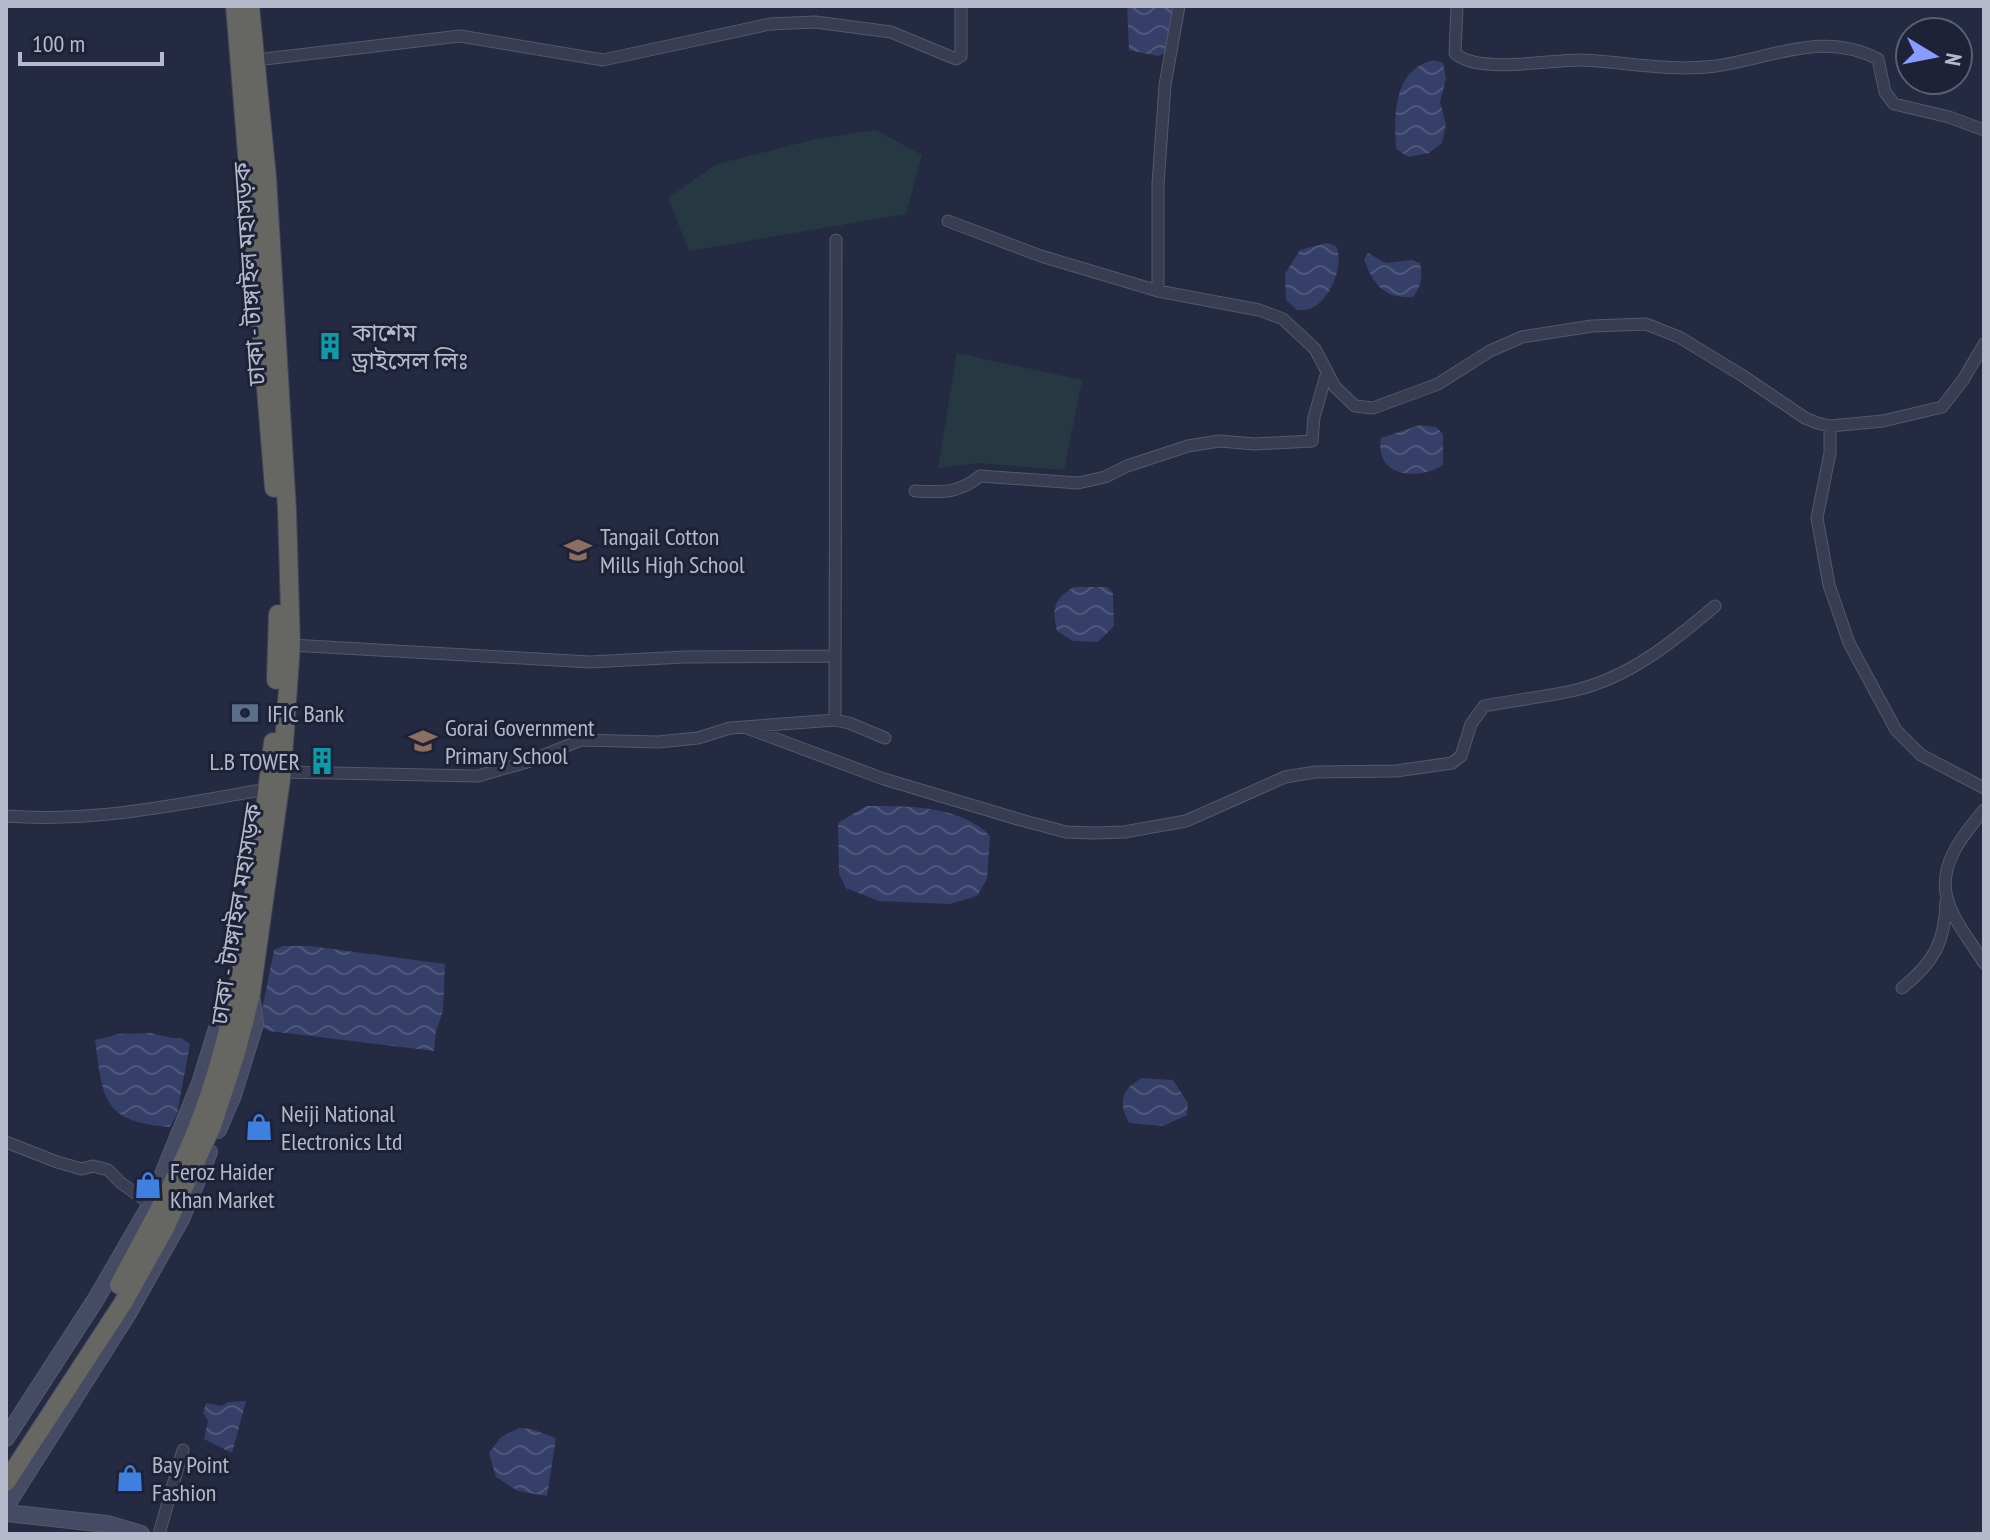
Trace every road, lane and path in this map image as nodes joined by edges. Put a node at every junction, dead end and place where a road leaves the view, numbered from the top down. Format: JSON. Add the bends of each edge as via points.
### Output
{"nodes":[{"id":1,"x":235,"y":6,"type":"edge"},
{"id":2,"x":250,"y":6,"type":"edge"},
{"id":3,"x":961,"y":6,"type":"edge"},
{"id":4,"x":1179,"y":6,"type":"edge"},
{"id":5,"x":1457,"y":6,"type":"edge"},
{"id":6,"x":256,"y":60,"type":"junction"},
{"id":7,"x":1984,"y":130,"type":"edge"},
{"id":8,"x":948,"y":221,"type":"dead end"},
{"id":9,"x":836,"y":240,"type":"dead end"},
{"id":10,"x":263,"y":244,"type":"junction"},
{"id":11,"x":1158,"y":291,"type":"junction"},
{"id":12,"x":1984,"y":344,"type":"edge"},
{"id":13,"x":1327,"y":372,"type":"junction"},
{"id":14,"x":1830,"y":426,"type":"junction"},
{"id":15,"x":915,"y":491,"type":"dead end"},
{"id":16,"x":1715,"y":606,"type":"dead end"},
{"id":17,"x":291,"y":645,"type":"junction"},
{"id":18,"x":834,"y":656,"type":"junction"},
{"id":19,"x":835,"y":720,"type":"junction"},
{"id":20,"x":744,"y":727,"type":"junction"},
{"id":21,"x":885,"y":738,"type":"dead end"},
{"id":22,"x":282,"y":772,"type":"junction"},
{"id":23,"x":1984,"y":788,"type":"edge"},
{"id":24,"x":267,"y":789,"type":"junction"},
{"id":25,"x":1984,"y":810,"type":"edge"},
{"id":26,"x":6,"y":816,"type":"edge"},
{"id":27,"x":1946,"y":897,"type":"junction"},
{"id":28,"x":1984,"y":963,"type":"edge"},
{"id":29,"x":1902,"y":988,"type":"dead end"},
{"id":30,"x":245,"y":990,"type":"junction"},
{"id":31,"x":6,"y":1142,"type":"edge"},
{"id":32,"x":151,"y":1204,"type":"junction"},
{"id":33,"x":6,"y":1438,"type":"edge"},
{"id":34,"x":183,"y":1450,"type":"dead end"},
{"id":35,"x":6,"y":1463,"type":"edge"},
{"id":36,"x":6,"y":1482,"type":"edge"},
{"id":37,"x":6,"y":1506,"type":"edge"},
{"id":38,"x":6,"y":1513,"type":"edge"},
{"id":39,"x":162,"y":1533,"type":"edge"},
{"id":40,"x":141,"y":1534,"type":"edge"}],
"edges":[{"from":1,"to":10,"type":"highway","name":"ঢাকা - টাঙ্গাইল মহাসড়ক"},
{"from":2,"to":6,"type":"highway","name":"ঢাকা - টাঙ্গাইল মহাসড়ক"},
{"from":3,"to":6,"type":"street","via":[[962,47],[956,59],[891,32],[815,22],[770,24],[603,60],[460,36]]},
{"from":4,"to":11,"type":"street","via":[[1165,85]]},
{"from":5,"to":7,"type":"street","via":[[1455,53],[1460,58],[1501,65],[1580,60],[1659,68],[1716,66],[1817,45],[1850,48],[1878,59],[1885,92],[1894,104]]},
{"from":6,"to":10,"type":"highway","name":"ঢাকা - টাঙ্গাইল মহাসড়ক"},
{"from":8,"to":11,"type":"street"},
{"from":9,"to":18,"type":"street"},
{"from":10,"to":17,"type":"highway","name":"ঢাকা - টাঙ্গাইল মহাসড়ক","via":[[287,510]]},
{"from":10,"to":24,"type":"highway","name":"ঢাকা - টাঙ্গাইল মহাসড়ক","via":[[278,561],[274,733]]},
{"from":11,"to":13,"type":"street","via":[[1283,319],[1315,349]]},
{"from":12,"to":14,"type":"street","via":[[1942,407]]},
{"from":13,"to":14,"type":"street","via":[[1355,406],[1373,408],[1438,384],[1522,337],[1646,324],[1679,337],[1805,418]]},
{"from":13,"to":15,"type":"street","via":[[1312,441],[1188,446],[1078,483],[980,476],[950,492]]},
{"from":14,"to":23,"type":"street","via":[[1817,518],[1829,585],[1849,643],[1896,730],[1921,755]]},
{"from":16,"to":20,"type":"street","via":[[1629,669],[1578,689],[1484,706],[1471,724],[1461,756],[1452,763],[1285,777],[1186,821],[1124,832],[1066,832],[1021,820],[884,779]]},
{"from":17,"to":18,"type":"street","via":[[590,662]]},
{"from":17,"to":22,"type":"highway","name":"ঢাকা - টাঙ্গাইল মহাসড়ক"},
{"from":18,"to":19,"type":"street"},
{"from":19,"to":20,"type":"street"},
{"from":19,"to":21,"type":"street"},
{"from":20,"to":22,"type":"street","via":[[658,742],[581,740],[478,776]]},
{"from":22,"to":30,"type":"highway","name":"ঢাকা - টাঙ্গাইল মহাসড়ক"},
{"from":24,"to":26,"type":"street","via":[[152,810]]},
{"from":24,"to":30,"type":"highway","name":"ঢাকা - টাঙ্গাইল মহাসড়ক"},
{"from":25,"to":27,"type":"street","via":[[1952,852]]},
{"from":27,"to":28,"type":"street"},
{"from":27,"to":29,"type":"street","via":[[1944,934],[1922,972]]},
{"from":30,"to":32,"type":"main road","via":[[220,1019]]},
{"from":30,"to":35,"type":"highway","name":"ঢাকা - টাঙ্গাইল মহাসড়ক","via":[[201,1118],[159,1210],[113,1296]]},
{"from":30,"to":36,"type":"highway","name":"ঢাকা - টাঙ্গাইল মহাসড়ক","via":[[236,1053],[212,1126],[165,1228],[123,1303]]},
{"from":30,"to":37,"type":"main road","via":[[255,1024],[233,1095],[181,1219]]},
{"from":31,"to":32,"type":"street","via":[[82,1169],[108,1170]]},
{"from":32,"to":33,"type":"main road"},
{"from":34,"to":39,"type":"street"},
{"from":38,"to":40,"type":"main road","via":[[107,1524]]}]}
